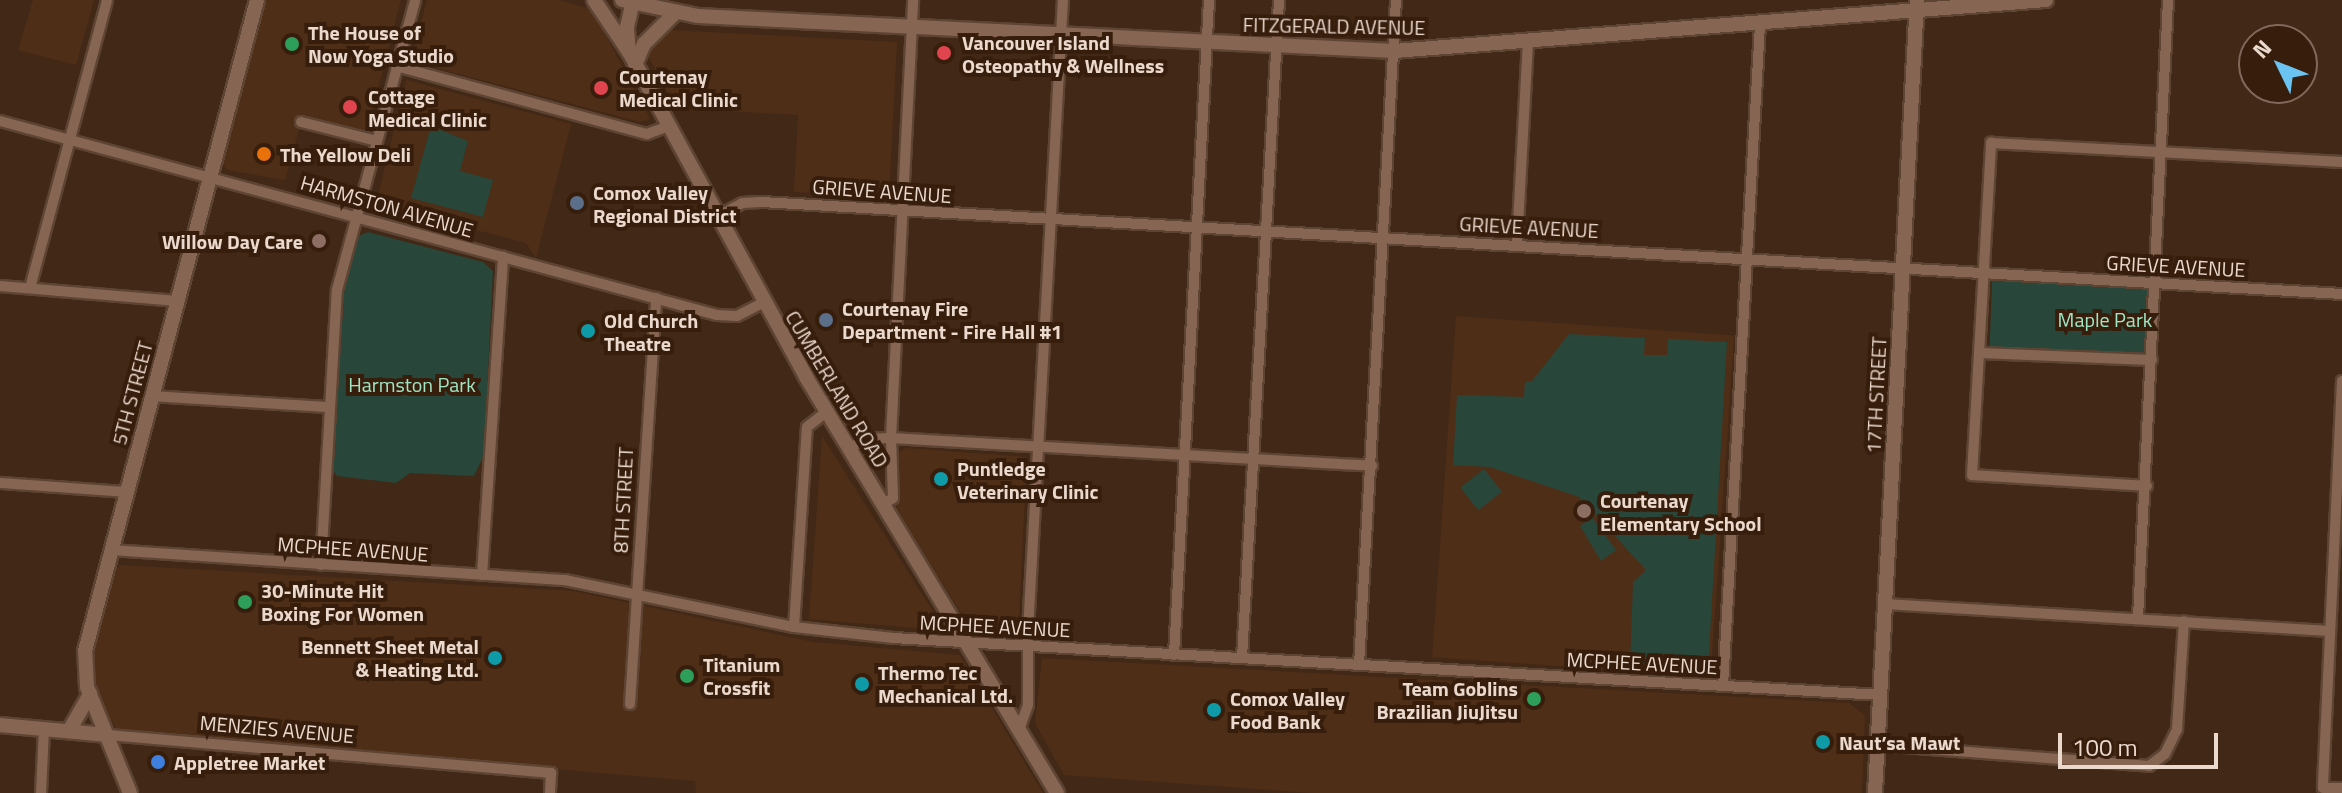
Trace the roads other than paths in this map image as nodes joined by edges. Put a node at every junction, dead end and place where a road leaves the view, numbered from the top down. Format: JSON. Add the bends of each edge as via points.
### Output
{"nodes":[{"id":1,"x":107,"y":0,"type":"edge"},
{"id":2,"x":257,"y":0,"type":"edge"},
{"id":3,"x":415,"y":0,"type":"edge"},
{"id":4,"x":594,"y":0,"type":"edge"},
{"id":5,"x":913,"y":0,"type":"edge"},
{"id":6,"x":1063,"y":0,"type":"edge"},
{"id":7,"x":1209,"y":0,"type":"edge"},
{"id":8,"x":1279,"y":0,"type":"edge"},
{"id":9,"x":1396,"y":0,"type":"edge"},
{"id":10,"x":2046,"y":0,"type":"edge"},
{"id":11,"x":2168,"y":0,"type":"edge"},
{"id":12,"x":631,"y":1,"type":"edge"},
{"id":13,"x":1917,"y":5,"type":"edge"},
{"id":14,"x":674,"y":14,"type":"junction"},
{"id":15,"x":1760,"y":24,"type":"junction"},
{"id":16,"x":911,"y":28,"type":"junction"},
{"id":17,"x":1061,"y":34,"type":"junction"},
{"id":18,"x":1528,"y":41,"type":"junction"},
{"id":19,"x":1206,"y":42,"type":"junction"},
{"id":20,"x":1277,"y":48,"type":"junction"},
{"id":21,"x":1394,"y":51,"type":"junction"},
{"id":22,"x":632,"y":58,"type":"junction"},
{"id":23,"x":396,"y":66,"type":"junction"},
{"id":24,"x":0,"y":121,"type":"edge"},
{"id":25,"x":301,"y":122,"type":"dead end"},
{"id":26,"x":669,"y":126,"type":"junction"},
{"id":27,"x":68,"y":140,"type":"junction"},
{"id":28,"x":377,"y":141,"type":"junction"},
{"id":29,"x":2162,"y":152,"type":"junction"},
{"id":30,"x":2342,"y":162,"type":"edge"},
{"id":31,"x":210,"y":177,"type":"junction"},
{"id":32,"x":902,"y":211,"type":"junction"},
{"id":33,"x":357,"y":215,"type":"junction"},
{"id":34,"x":718,"y":216,"type":"junction"},
{"id":35,"x":1050,"y":219,"type":"junction"},
{"id":36,"x":1198,"y":227,"type":"junction"},
{"id":37,"x":1267,"y":232,"type":"junction"},
{"id":38,"x":1383,"y":238,"type":"junction"},
{"id":39,"x":1517,"y":244,"type":"junction"},
{"id":40,"x":503,"y":257,"type":"junction"},
{"id":41,"x":1748,"y":257,"type":"junction"},
{"id":42,"x":1902,"y":268,"type":"junction"},
{"id":43,"x":1984,"y":273,"type":"junction"},
{"id":44,"x":2157,"y":283,"type":"junction"},
{"id":45,"x":0,"y":286,"type":"edge"},
{"id":46,"x":30,"y":288,"type":"junction"},
{"id":47,"x":2342,"y":294,"type":"edge"},
{"id":48,"x":656,"y":298,"type":"junction"},
{"id":49,"x":177,"y":301,"type":"junction"},
{"id":50,"x":763,"y":303,"type":"junction"},
{"id":51,"x":1979,"y":353,"type":"junction"},
{"id":52,"x":2152,"y":360,"type":"junction"},
{"id":53,"x":2342,"y":381,"type":"edge"},
{"id":54,"x":152,"y":396,"type":"junction"},
{"id":55,"x":326,"y":407,"type":"junction"},
{"id":56,"x":826,"y":412,"type":"junction"},
{"id":57,"x":891,"y":438,"type":"junction"},
{"id":58,"x":1038,"y":446,"type":"junction"},
{"id":59,"x":848,"y":448,"type":"junction"},
{"id":60,"x":1185,"y":454,"type":"junction"},
{"id":61,"x":1255,"y":458,"type":"junction"},
{"id":62,"x":1372,"y":466,"type":"junction"},
{"id":63,"x":0,"y":483,"type":"edge"},
{"id":64,"x":2147,"y":486,"type":"junction"},
{"id":65,"x":126,"y":492,"type":"junction"},
{"id":66,"x":882,"y":505,"type":"junction"},
{"id":67,"x":112,"y":550,"type":"junction"},
{"id":68,"x":321,"y":565,"type":"junction"},
{"id":69,"x":482,"y":575,"type":"junction"},
{"id":70,"x":637,"y":594,"type":"junction"},
{"id":71,"x":1886,"y":604,"type":"junction"},
{"id":72,"x":2138,"y":618,"type":"junction"},
{"id":73,"x":2184,"y":621,"type":"junction"},
{"id":74,"x":794,"y":627,"type":"junction"},
{"id":75,"x":2328,"y":631,"type":"junction"},
{"id":76,"x":966,"y":643,"type":"junction"},
{"id":77,"x":1030,"y":646,"type":"junction"},
{"id":78,"x":1174,"y":655,"type":"junction"},
{"id":79,"x":1242,"y":658,"type":"junction"},
{"id":80,"x":1359,"y":665,"type":"junction"},
{"id":81,"x":1723,"y":686,"type":"junction"},
{"id":82,"x":90,"y":694,"type":"junction"},
{"id":83,"x":1881,"y":695,"type":"junction"},
{"id":84,"x":630,"y":704,"type":"dead end"},
{"id":85,"x":0,"y":725,"type":"edge"},
{"id":86,"x":1020,"y":727,"type":"junction"},
{"id":87,"x":44,"y":729,"type":"junction"},
{"id":88,"x":69,"y":731,"type":"junction"},
{"id":89,"x":108,"y":735,"type":"junction"},
{"id":90,"x":1878,"y":745,"type":"junction"},
{"id":91,"x":2342,"y":788,"type":"edge"},
{"id":92,"x":41,"y":793,"type":"edge"},
{"id":93,"x":130,"y":793,"type":"edge"},
{"id":94,"x":550,"y":793,"type":"edge"},
{"id":95,"x":1057,"y":793,"type":"edge"},
{"id":96,"x":1875,"y":793,"type":"edge"}],
"edges":[{"from":1,"to":27,"type":"street"},
{"from":2,"to":31,"type":"street","name":"5TH STREET"},
{"from":3,"to":23,"type":"street"},
{"from":4,"to":22,"type":"street","name":"CUMBERLAND ROAD"},
{"from":5,"to":16,"type":"street"},
{"from":6,"to":17,"type":"street"},
{"from":7,"to":19,"type":"street"},
{"from":8,"to":20,"type":"street"},
{"from":9,"to":21,"type":"street"},
{"from":10,"to":13,"type":"street","name":"FITZGERALD AVENUE"},
{"from":11,"to":29,"type":"street"},
{"from":12,"to":14,"type":"street","name":"FITZGERALD AVENUE"},
{"from":12,"to":22,"type":"street","via":[[627,27]]},
{"from":13,"to":15,"type":"street","name":"FITZGERALD AVENUE"},
{"from":13,"to":42,"type":"street","name":"17TH STREET"},
{"from":14,"to":16,"type":"street","name":"FITZGERALD AVENUE"},
{"from":14,"to":22,"type":"street"},
{"from":15,"to":18,"type":"street","name":"FITZGERALD AVENUE"},
{"from":15,"to":41,"type":"street"},
{"from":16,"to":17,"type":"street","name":"FITZGERALD AVENUE"},
{"from":16,"to":32,"type":"street"},
{"from":17,"to":19,"type":"street","name":"FITZGERALD AVENUE"},
{"from":17,"to":35,"type":"street"},
{"from":18,"to":21,"type":"street","name":"FITZGERALD AVENUE"},
{"from":18,"to":39,"type":"street"},
{"from":19,"to":20,"type":"street","name":"FITZGERALD AVENUE"},
{"from":19,"to":36,"type":"street"},
{"from":20,"to":21,"type":"street","name":"FITZGERALD AVENUE"},
{"from":20,"to":37,"type":"street"},
{"from":21,"to":38,"type":"street"},
{"from":22,"to":26,"type":"street","name":"CUMBERLAND ROAD"},
{"from":23,"to":26,"type":"street","via":[[647,134]]},
{"from":23,"to":28,"type":"street"},
{"from":24,"to":27,"type":"street","name":"HARMSTON AVENUE"},
{"from":25,"to":28,"type":"street"},
{"from":26,"to":34,"type":"street","name":"CUMBERLAND ROAD"},
{"from":27,"to":31,"type":"street","name":"HARMSTON AVENUE"},
{"from":27,"to":46,"type":"street"},
{"from":28,"to":33,"type":"street"},
{"from":29,"to":30,"type":"street"},
{"from":29,"to":43,"type":"street","via":[[1991,143]]},
{"from":29,"to":44,"type":"street"},
{"from":31,"to":33,"type":"street","name":"HARMSTON AVENUE"},
{"from":31,"to":49,"type":"street","name":"5TH STREET"},
{"from":32,"to":34,"type":"street","name":"GRIEVE AVENUE","via":[[752,202]]},
{"from":32,"to":35,"type":"street","name":"GRIEVE AVENUE"},
{"from":32,"to":57,"type":"street"},
{"from":33,"to":40,"type":"street","name":"HARMSTON AVENUE"},
{"from":33,"to":55,"type":"street","via":[[337,290]]},
{"from":34,"to":50,"type":"street","name":"CUMBERLAND ROAD"},
{"from":35,"to":36,"type":"street","name":"GRIEVE AVENUE"},
{"from":35,"to":58,"type":"street"},
{"from":36,"to":37,"type":"street","name":"GRIEVE AVENUE"},
{"from":36,"to":60,"type":"street"},
{"from":37,"to":38,"type":"street","name":"GRIEVE AVENUE"},
{"from":37,"to":61,"type":"street"},
{"from":38,"to":39,"type":"street","name":"GRIEVE AVENUE"},
{"from":38,"to":62,"type":"street"},
{"from":39,"to":41,"type":"street","name":"GRIEVE AVENUE"},
{"from":40,"to":48,"type":"street","name":"HARMSTON AVENUE"},
{"from":40,"to":69,"type":"street"},
{"from":41,"to":42,"type":"street","name":"GRIEVE AVENUE"},
{"from":41,"to":81,"type":"street"},
{"from":42,"to":43,"type":"street","name":"GRIEVE AVENUE"},
{"from":42,"to":71,"type":"street","name":"17TH STREET"},
{"from":43,"to":44,"type":"street","name":"GRIEVE AVENUE"},
{"from":43,"to":51,"type":"street"},
{"from":44,"to":47,"type":"street","name":"GRIEVE AVENUE"},
{"from":44,"to":52,"type":"street"},
{"from":45,"to":46,"type":"street"},
{"from":46,"to":49,"type":"street"},
{"from":48,"to":50,"type":"street","name":"HARMSTON AVENUE","via":[[725,316]]},
{"from":48,"to":70,"type":"street","name":"8TH STREET"},
{"from":49,"to":54,"type":"street","name":"5TH STREET"},
{"from":50,"to":56,"type":"street","name":"CUMBERLAND ROAD"},
{"from":51,"to":52,"type":"street"},
{"from":51,"to":64,"type":"street","via":[[1972,475]]},
{"from":52,"to":64,"type":"street"},
{"from":53,"to":75,"type":"street"},
{"from":54,"to":55,"type":"street"},
{"from":54,"to":65,"type":"street","name":"5TH STREET"},
{"from":55,"to":68,"type":"street"},
{"from":56,"to":59,"type":"street","name":"CUMBERLAND ROAD"},
{"from":56,"to":74,"type":"street","via":[[807,427]]},
{"from":57,"to":58,"type":"street"},
{"from":57,"to":59,"type":"street","via":[[869,439]]},
{"from":57,"to":66,"type":"street","via":[[893,498]]},
{"from":58,"to":60,"type":"street"},
{"from":58,"to":77,"type":"street"},
{"from":59,"to":66,"type":"street","name":"CUMBERLAND ROAD"},
{"from":60,"to":61,"type":"street"},
{"from":60,"to":78,"type":"street"},
{"from":61,"to":62,"type":"street"},
{"from":61,"to":79,"type":"street"},
{"from":62,"to":80,"type":"street"},
{"from":63,"to":65,"type":"street"},
{"from":64,"to":72,"type":"street"},
{"from":65,"to":67,"type":"street","name":"5TH STREET"},
{"from":66,"to":76,"type":"street","name":"CUMBERLAND ROAD"},
{"from":67,"to":68,"type":"street","name":"MCPHEE AVENUE"},
{"from":67,"to":82,"type":"street","name":"5TH STREET","via":[[85,651]]},
{"from":68,"to":69,"type":"street","name":"MCPHEE AVENUE"},
{"from":69,"to":70,"type":"street","name":"MCPHEE AVENUE","via":[[565,580]]},
{"from":70,"to":74,"type":"street","name":"MCPHEE AVENUE"},
{"from":70,"to":84,"type":"street","name":"8TH STREET"},
{"from":71,"to":72,"type":"street"},
{"from":71,"to":83,"type":"street","name":"17TH STREET"},
{"from":72,"to":73,"type":"street"},
{"from":73,"to":75,"type":"street"},
{"from":73,"to":90,"type":"street","via":[[2177,729],[2165,754],[2149,766]]},
{"from":74,"to":76,"type":"street","name":"MCPHEE AVENUE"},
{"from":75,"to":91,"type":"street","via":[[2323,788]]},
{"from":76,"to":77,"type":"street","name":"MCPHEE AVENUE"},
{"from":76,"to":86,"type":"street","name":"CUMBERLAND ROAD"},
{"from":77,"to":78,"type":"street","name":"MCPHEE AVENUE"},
{"from":77,"to":86,"type":"street","via":[[1028,705]]},
{"from":78,"to":79,"type":"street","name":"MCPHEE AVENUE"},
{"from":79,"to":80,"type":"street","name":"MCPHEE AVENUE"},
{"from":80,"to":81,"type":"street","name":"MCPHEE AVENUE"},
{"from":81,"to":83,"type":"street","name":"MCPHEE AVENUE"},
{"from":82,"to":88,"type":"street"},
{"from":82,"to":89,"type":"street","name":"5TH STREET"},
{"from":83,"to":90,"type":"street","name":"17TH STREET"},
{"from":85,"to":87,"type":"street","name":"MENZIES AVENUE"},
{"from":86,"to":95,"type":"street","name":"CUMBERLAND ROAD"},
{"from":87,"to":88,"type":"street","name":"MENZIES AVENUE"},
{"from":87,"to":92,"type":"street"},
{"from":88,"to":89,"type":"street","name":"MENZIES AVENUE"},
{"from":89,"to":93,"type":"street","name":"5TH STREET"},
{"from":89,"to":94,"type":"street","name":"MENZIES AVENUE","via":[[551,773]]},
{"from":90,"to":96,"type":"street","name":"17TH STREET"}]}
